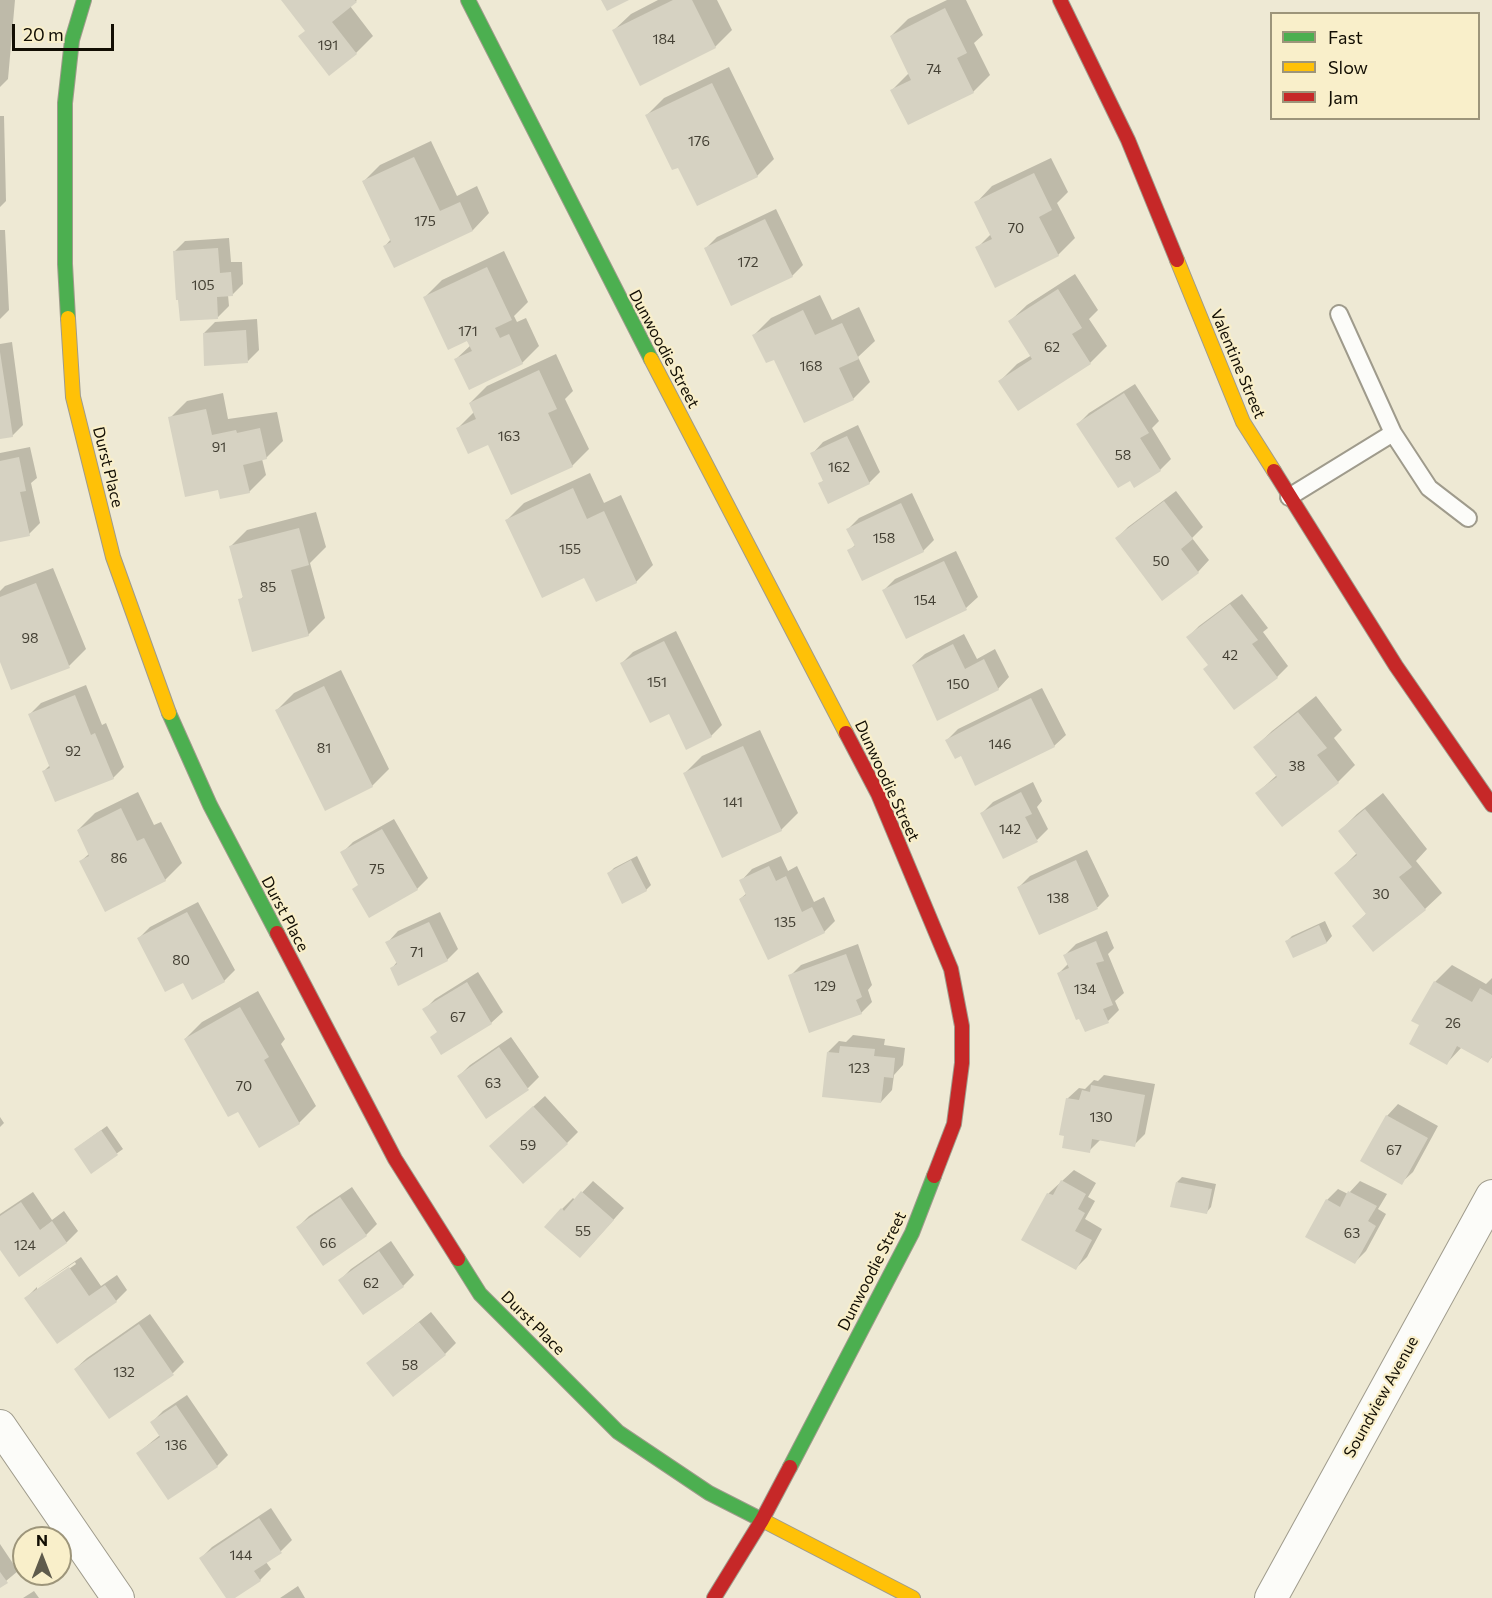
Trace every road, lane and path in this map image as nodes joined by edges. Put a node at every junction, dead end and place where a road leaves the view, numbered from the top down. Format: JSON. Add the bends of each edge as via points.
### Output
{"nodes":[{"id":1,"x":84,"y":0,"type":"edge"},
{"id":2,"x":468,"y":0,"type":"edge"},
{"id":3,"x":1060,"y":0,"type":"edge"},
{"id":4,"x":1339,"y":314,"type":"dead end"},
{"id":5,"x":1393,"y":433,"type":"junction"},
{"id":6,"x":1290,"y":497,"type":"junction"},
{"id":7,"x":1468,"y":518,"type":"dead end"},
{"id":8,"x":1492,"y":805,"type":"edge"},
{"id":9,"x":1492,"y":1197,"type":"edge"},
{"id":10,"x":0,"y":1426,"type":"edge"},
{"id":11,"x":762,"y":1520,"type":"junction"},
{"id":12,"x":118,"y":1598,"type":"edge"},
{"id":13,"x":714,"y":1598,"type":"edge"},
{"id":14,"x":913,"y":1598,"type":"edge"},
{"id":15,"x":1271,"y":1598,"type":"edge"}],
"edges":[{"from":1,"to":11,"type":"street","name":"Durst Place","via":[[72,40],[65,103],[65,264],[73,397],[113,557],[161,696],[210,805],[395,1159],[480,1294],[618,1432],[709,1493]]},
{"from":2,"to":11,"type":"street","name":"Dunwoodie Street","via":[[878,794],[951,969],[962,1026],[962,1063],[954,1124],[912,1233]]},
{"from":3,"to":6,"type":"street","name":"Valentine Street","via":[[1128,140],[1243,423]]},
{"from":4,"to":5,"type":"lane"},
{"from":5,"to":6,"type":"lane"},
{"from":5,"to":7,"type":"lane","via":[[1429,488]]},
{"from":6,"to":8,"type":"street","name":"Valentine Street","via":[[1396,666]]},
{"from":9,"to":15,"type":"street","name":"Soundview Avenue"},
{"from":10,"to":12,"type":"street"},
{"from":11,"to":13,"type":"street","name":"Dunwoodie Street"},
{"from":11,"to":14,"type":"street","name":"Durst Place"}]}
